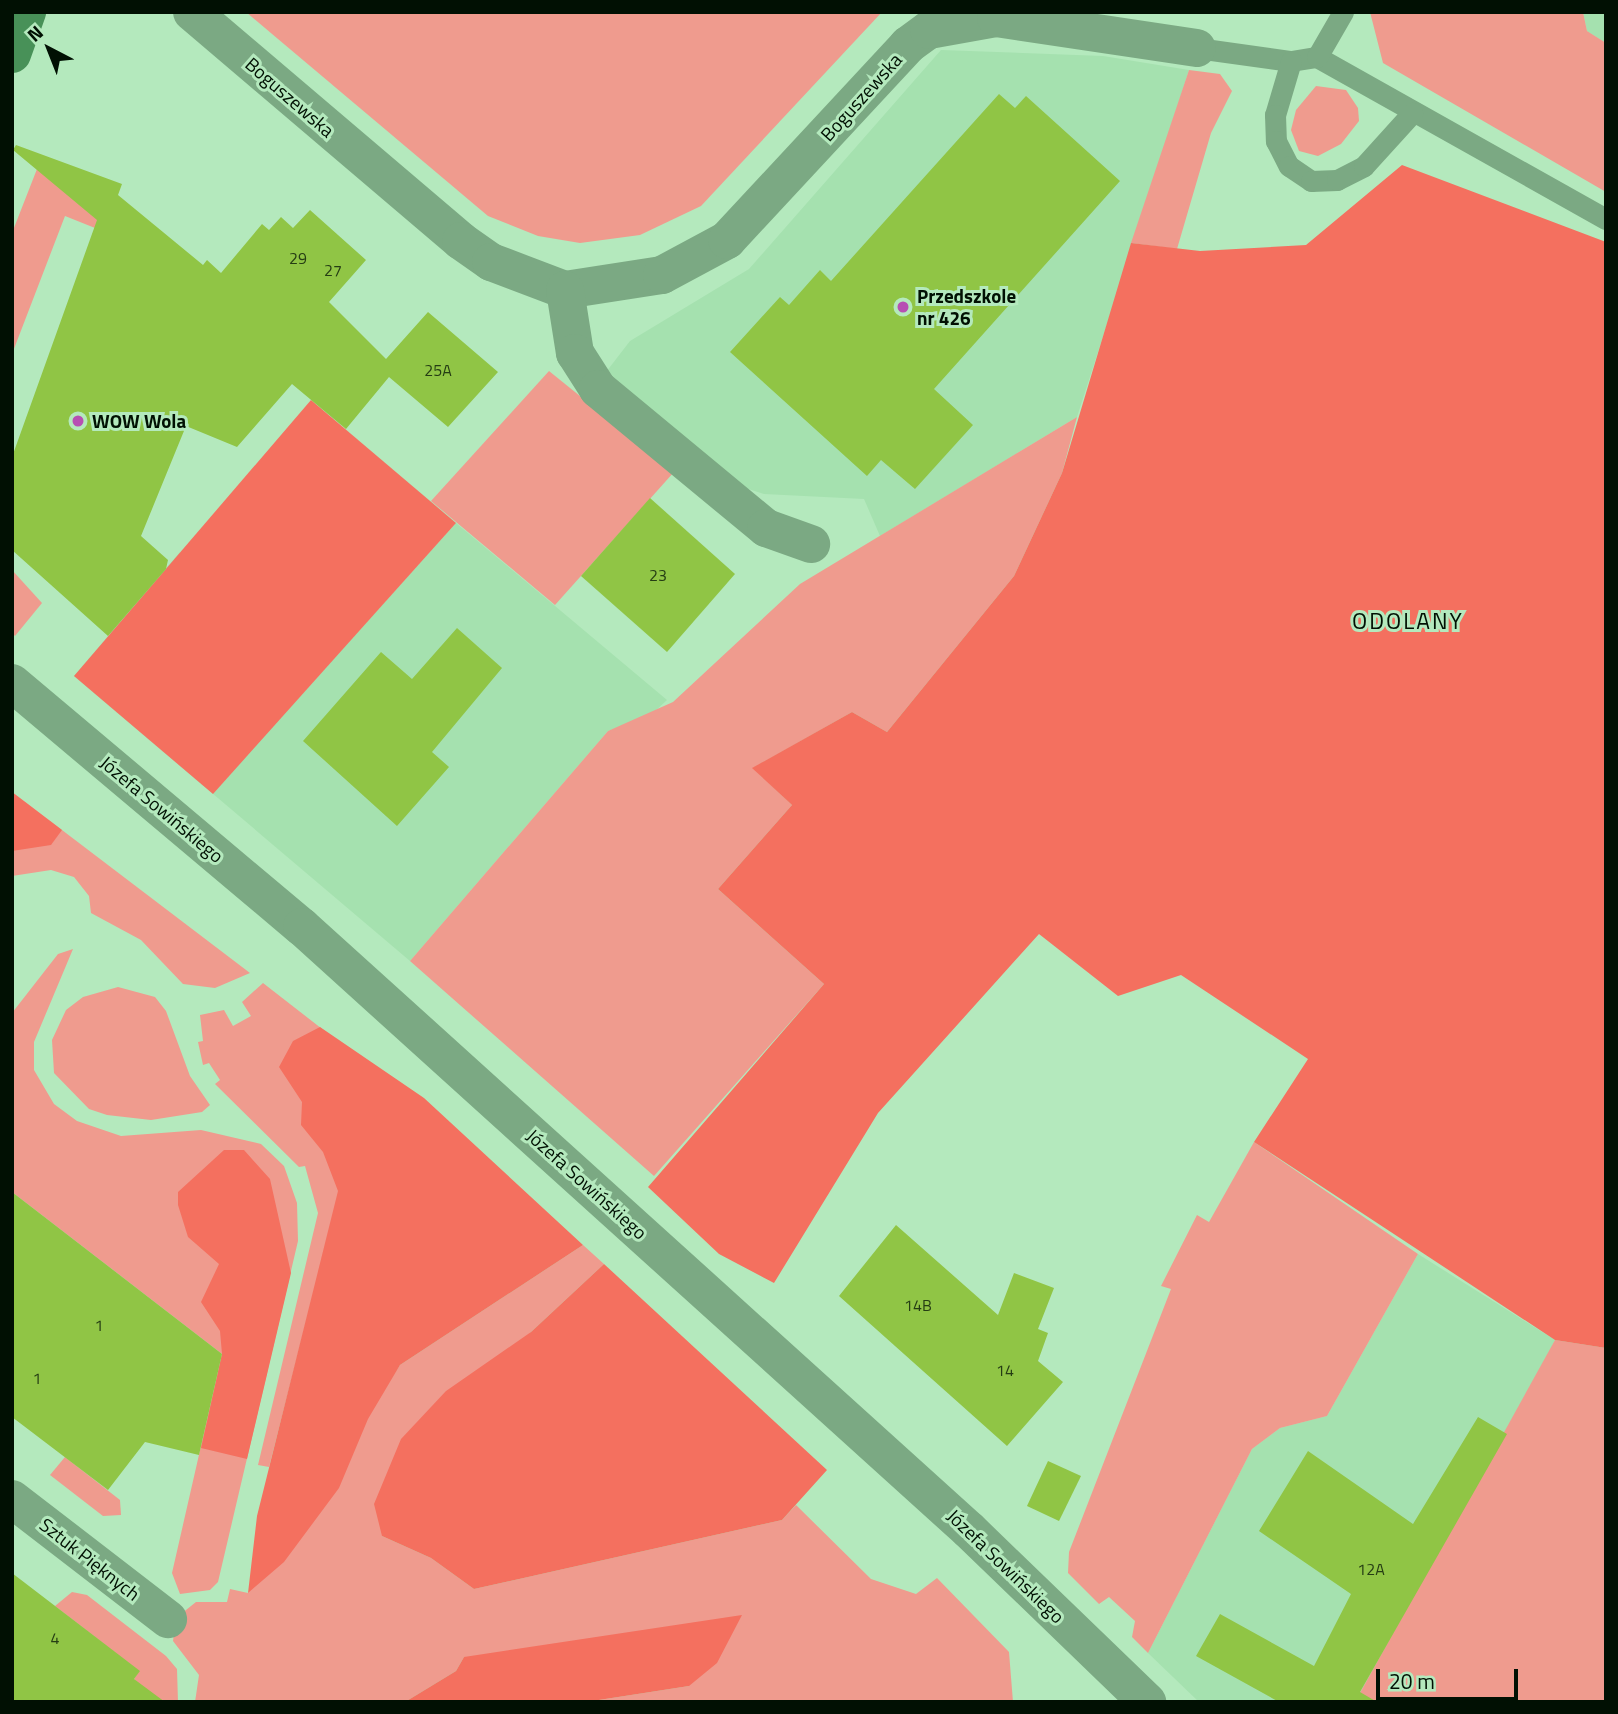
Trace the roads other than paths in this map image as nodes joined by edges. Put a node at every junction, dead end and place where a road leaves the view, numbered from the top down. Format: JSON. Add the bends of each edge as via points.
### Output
{"nodes":[{"id":1,"x":27,"y":12,"type":"edge"},
{"id":2,"x":192,"y":12,"type":"edge"},
{"id":3,"x":1343,"y":12,"type":"edge"},
{"id":4,"x":1197,"y":48,"type":"joint"},
{"id":5,"x":12,"y":54,"type":"edge"},
{"id":6,"x":1317,"y":57,"type":"junction"},
{"id":7,"x":1291,"y":61,"type":"junction"},
{"id":8,"x":1412,"y":113,"type":"junction"},
{"id":9,"x":1606,"y":219,"type":"edge"},
{"id":10,"x":565,"y":290,"type":"junction"},
{"id":11,"x":811,"y":544,"type":"dead end"},
{"id":12,"x":12,"y":683,"type":"edge"},
{"id":13,"x":12,"y":1499,"type":"edge"},
{"id":14,"x":168,"y":1619,"type":"dead end"},
{"id":15,"x":1147,"y":1702,"type":"edge"}],
"edges":[{"from":1,"to":5,"type":"street"},
{"from":2,"to":10,"type":"street","name":"Boguszewska","via":[[461,241],[492,262]]},
{"from":3,"to":6,"type":"lane"},
{"from":4,"to":7,"type":"lane"},
{"from":4,"to":10,"type":"street","name":"Boguszewska","via":[[996,18],[929,30],[908,45],[727,240],[662,275]]},
{"from":6,"to":7,"type":"lane"},
{"from":6,"to":8,"type":"lane"},
{"from":7,"to":8,"type":"lane","via":[[1275,115],[1276,141],[1289,166],[1311,181],[1337,180],[1364,166]]},
{"from":8,"to":9,"type":"lane"},
{"from":10,"to":11,"type":"street","via":[[575,353],[598,389],[766,528]]},
{"from":12,"to":15,"type":"street","name":"Józefa Sowińskiego","via":[[302,927],[969,1530]]},
{"from":13,"to":14,"type":"street","name":"Sztuk Pięknych"}]}
